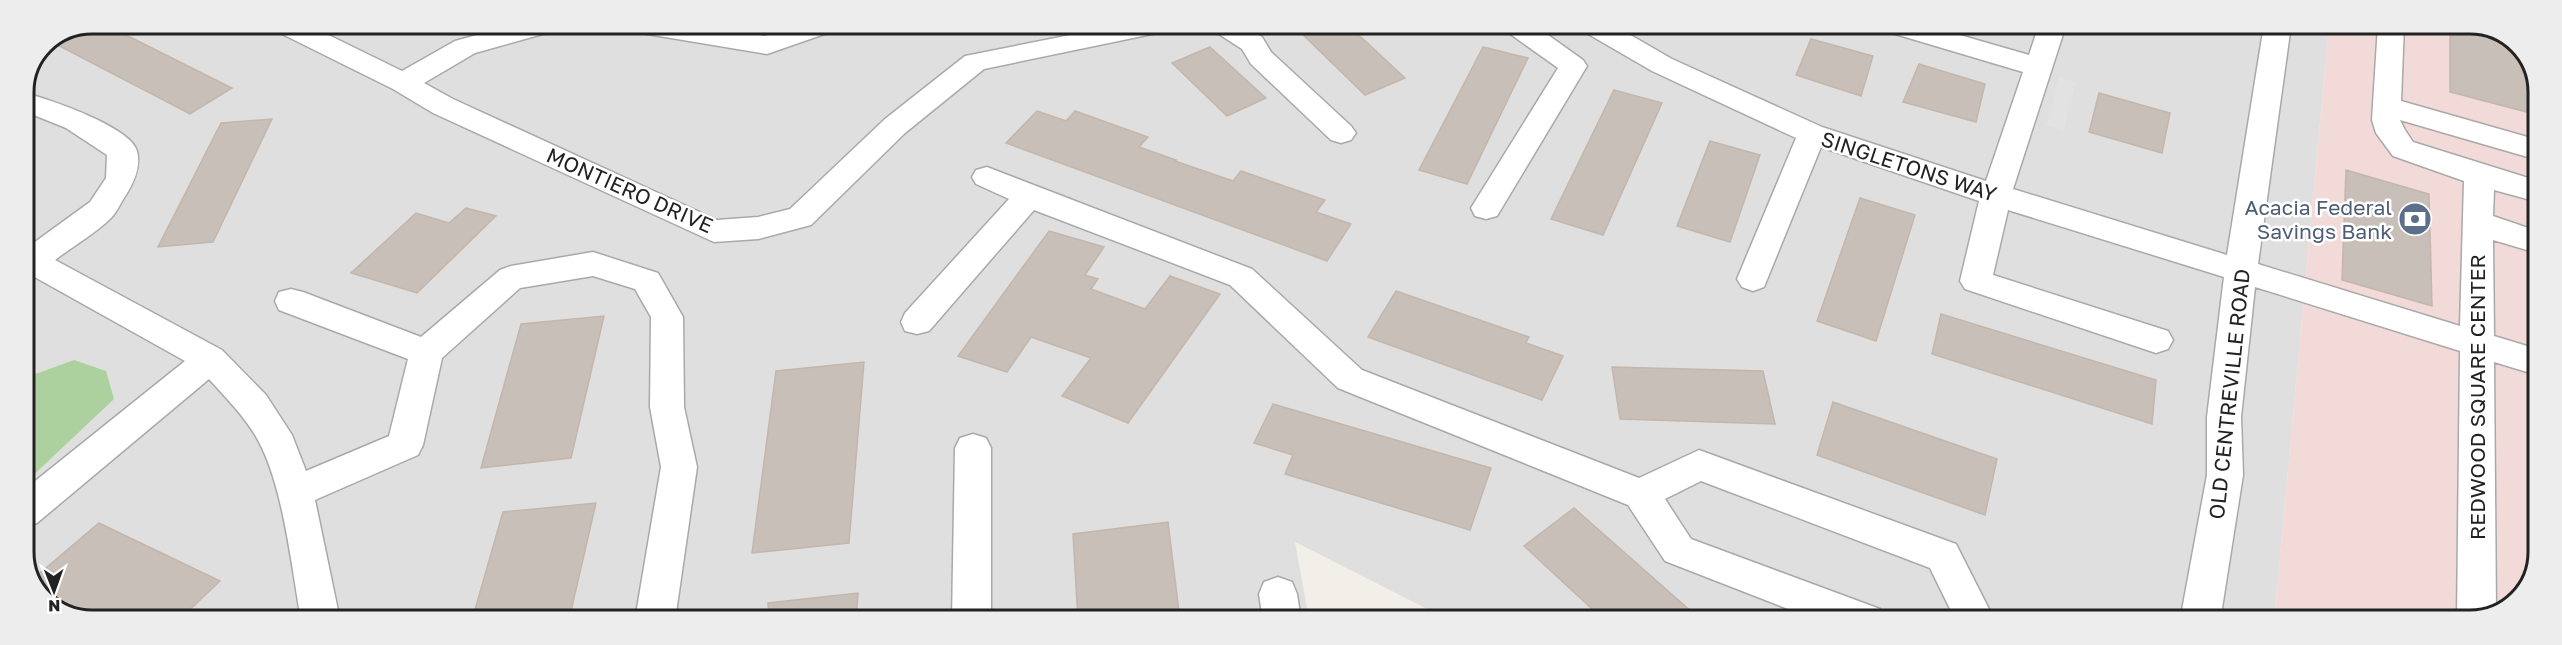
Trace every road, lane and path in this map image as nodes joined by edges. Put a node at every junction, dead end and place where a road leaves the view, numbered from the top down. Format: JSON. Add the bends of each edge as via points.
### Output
{"nodes":[{"id":1,"x":304,"y":34,"type":"edge"},
{"id":2,"x":513,"y":34,"type":"edge"},
{"id":3,"x":719,"y":34,"type":"edge"},
{"id":4,"x":798,"y":34,"type":"edge"},
{"id":5,"x":1117,"y":34,"type":"edge"},
{"id":6,"x":1238,"y":34,"type":"edge"},
{"id":7,"x":1529,"y":34,"type":"edge"},
{"id":8,"x":1609,"y":34,"type":"edge"},
{"id":9,"x":1926,"y":34,"type":"edge"},
{"id":10,"x":2050,"y":34,"type":"edge"},
{"id":11,"x":2277,"y":34,"type":"edge"},
{"id":12,"x":2390,"y":34,"type":"edge"},
{"id":13,"x":2038,"y":67,"type":"junction"},
{"id":14,"x":403,"y":83,"type":"junction"},
{"id":15,"x":34,"y":104,"type":"edge"},
{"id":16,"x":2386,"y":106,"type":"junction"},
{"id":17,"x":1341,"y":133,"type":"dead end"},
{"id":18,"x":1812,"y":134,"type":"junction"},
{"id":19,"x":2527,"y":147,"type":"edge"},
{"id":20,"x":2479,"y":175,"type":"junction"},
{"id":21,"x":987,"y":177,"type":"dead end"},
{"id":22,"x":2527,"y":189,"type":"edge"},
{"id":23,"x":1996,"y":195,"type":"junction"},
{"id":24,"x":1029,"y":196,"type":"junction"},
{"id":25,"x":1486,"y":208,"type":"dead end"},
{"id":26,"x":2477,"y":222,"type":"junction"},
{"id":27,"x":2527,"y":240,"type":"edge"},
{"id":28,"x":34,"y":255,"type":"edge"},
{"id":29,"x":34,"y":265,"type":"edge"},
{"id":30,"x":2241,"y":269,"type":"junction"},
{"id":31,"x":1754,"y":279,"type":"dead end"},
{"id":32,"x":291,"y":301,"type":"dead end"},
{"id":33,"x":917,"y":322,"type":"dead end"},
{"id":34,"x":2156,"y":340,"type":"dead end"},
{"id":35,"x":2477,"y":343,"type":"junction"},
{"id":36,"x":426,"y":352,"type":"junction"},
{"id":37,"x":210,"y":359,"type":"junction"},
{"id":38,"x":2528,"y":359,"type":"edge"},
{"id":39,"x":973,"y":448,"type":"dead end"},
{"id":40,"x":294,"y":492,"type":"junction"},
{"id":41,"x":1641,"y":494,"type":"junction"},
{"id":42,"x":35,"y":503,"type":"edge"},
{"id":43,"x":319,"y":610,"type":"edge"},
{"id":44,"x":656,"y":610,"type":"edge"},
{"id":45,"x":971,"y":610,"type":"edge"},
{"id":46,"x":1837,"y":610,"type":"edge"},
{"id":47,"x":1970,"y":610,"type":"edge"},
{"id":48,"x":2202,"y":610,"type":"edge"},
{"id":49,"x":2477,"y":610,"type":"edge"}],
"edges":[{"from":1,"to":14,"type":"street","name":"MONTIERO DRIVE"},
{"from":2,"to":14,"type":"street","via":[[465,47]]},
{"from":3,"to":4,"type":"street","via":[[767,45]]},
{"from":5,"to":14,"type":"street","name":"MONTIERO DRIVE","via":[[975,62],[895,126],[800,217],[758,228],[714,231],[443,106]]},
{"from":6,"to":17,"type":"street","via":[[1252,43],[1261,58]]},
{"from":7,"to":25,"type":"street","via":[[1573,66]]},
{"from":8,"to":18,"type":"street","name":"SINGLETONS WAY","via":[[1662,65]]},
{"from":9,"to":13,"type":"street"},
{"from":10,"to":13,"type":"street"},
{"from":11,"to":30,"type":"street","name":"OLD CENTREVILLE ROAD"},
{"from":12,"to":16,"type":"street"},
{"from":13,"to":23,"type":"street"},
{"from":15,"to":28,"type":"street","via":[[98,132],[122,151],[121,178],[101,210]]},
{"from":16,"to":19,"type":"street"},
{"from":16,"to":20,"type":"street","via":[[2391,133],[2403,149]]},
{"from":18,"to":23,"type":"street","name":"SINGLETONS WAY"},
{"from":18,"to":31,"type":"street"},
{"from":20,"to":22,"type":"street"},
{"from":20,"to":26,"type":"street","name":"REDWOOD SQUARE CENTER"},
{"from":21,"to":24,"type":"street"},
{"from":23,"to":30,"type":"street","name":"SINGLETONS WAY"},
{"from":23,"to":34,"type":"street","via":[[1976,281]]},
{"from":24,"to":33,"type":"street"},
{"from":24,"to":41,"type":"street","via":[[1241,277],[1350,379]]},
{"from":26,"to":27,"type":"street"},
{"from":26,"to":35,"type":"street","name":"REDWOOD SQUARE CENTER"},
{"from":29,"to":37,"type":"street"},
{"from":30,"to":35,"type":"street","name":"SINGLETONS WAY"},
{"from":30,"to":48,"type":"street","name":"OLD CENTREVILLE ROAD","via":[[2224,417],[2225,476]]},
{"from":32,"to":36,"type":"street"},
{"from":35,"to":38,"type":"street","name":"SINGLETONS WAY"},
{"from":35,"to":49,"type":"street","name":"REDWOOD SQUARE CENTER"},
{"from":36,"to":40,"type":"street","via":[[405,445]]},
{"from":36,"to":44,"type":"street","via":[[511,278],[593,264],[647,281],[667,317],[667,406],[679,467]]},
{"from":37,"to":40,"type":"street","via":[[254,405],[279,445]]},
{"from":37,"to":42,"type":"street"},
{"from":39,"to":45,"type":"street"},
{"from":40,"to":43,"type":"street"},
{"from":41,"to":46,"type":"street","via":[[1678,550]]},
{"from":41,"to":47,"type":"street","via":[[1699,465],[1943,556]]}]}
